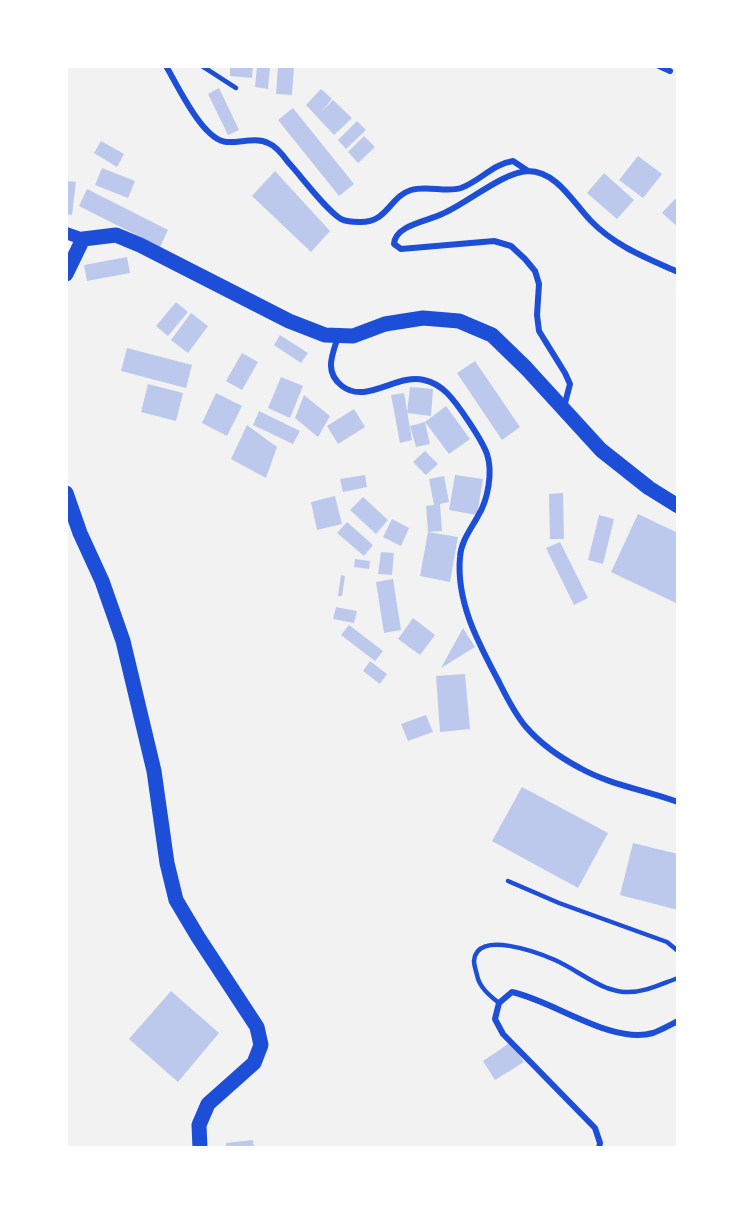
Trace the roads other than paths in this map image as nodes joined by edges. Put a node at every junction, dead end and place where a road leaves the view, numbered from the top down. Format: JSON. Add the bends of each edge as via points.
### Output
{"nodes":[{"id":1,"x":166,"y":66,"type":"edge"},
{"id":2,"x":202,"y":66,"type":"edge"},
{"id":3,"x":659,"y":66,"type":"edge"},
{"id":4,"x":670,"y":71,"type":"dead end"},
{"id":5,"x":236,"y":88,"type":"dead end"},
{"id":6,"x":528,"y":171,"type":"junction"},
{"id":7,"x":66,"y":233,"type":"edge"},
{"id":8,"x":83,"y":239,"type":"junction"},
{"id":9,"x":678,"y":272,"type":"edge"},
{"id":10,"x":66,"y":274,"type":"edge"},
{"id":11,"x":338,"y":336,"type":"junction"},
{"id":12,"x":563,"y":410,"type":"junction"},
{"id":13,"x":66,"y":493,"type":"edge"},
{"id":14,"x":678,"y":506,"type":"edge"},
{"id":15,"x":678,"y":802,"type":"edge"},
{"id":16,"x":508,"y":881,"type":"dead end"},
{"id":17,"x":678,"y":951,"type":"edge"},
{"id":18,"x":678,"y":978,"type":"edge"},
{"id":19,"x":499,"y":1003,"type":"junction"},
{"id":20,"x":678,"y":1021,"type":"edge"},
{"id":21,"x":200,"y":1148,"type":"edge"},
{"id":22,"x":599,"y":1148,"type":"edge"}],
"edges":[{"from":1,"to":6,"type":"street","via":[[199,121],[216,139],[268,143],[331,210],[349,222],[375,220],[409,190],[459,189],[503,162],[513,160]]},
{"from":2,"to":5,"type":"lane"},
{"from":3,"to":4,"type":"street"},
{"from":6,"to":9,"type":"street","via":[[559,185],[603,233]]},
{"from":6,"to":12,"type":"street","via":[[411,226],[396,236],[394,244],[409,249],[494,242],[511,246],[525,259],[539,284],[539,331],[570,384]]},
{"from":7,"to":8,"type":"main road"},
{"from":8,"to":10,"type":"highway"},
{"from":8,"to":11,"type":"highway","via":[[116,235],[124,238],[289,321]]},
{"from":11,"to":12,"type":"highway","via":[[353,336],[385,324],[423,318],[459,321],[492,335]]},
{"from":11,"to":15,"type":"street","via":[[330,360],[331,371],[335,380],[348,390],[360,393],[407,380],[433,383],[447,393],[480,440],[489,466],[488,482],[484,504],[464,538],[460,556],[462,595],[473,633],[526,728],[579,768]]},
{"from":12,"to":14,"type":"highway","via":[[601,450]]},
{"from":13,"to":21,"type":"highway","via":[[123,641],[154,771],[176,900],[257,1027],[261,1045],[254,1063],[208,1104],[199,1125]]},
{"from":16,"to":17,"type":"lane","via":[[667,942]]},
{"from":18,"to":19,"type":"lane","via":[[646,990],[625,992],[608,988],[531,951],[498,944],[486,946],[474,960],[477,979]]},
{"from":19,"to":20,"type":"street","via":[[512,992],[529,996],[623,1034],[652,1033]]},
{"from":19,"to":22,"type":"street","via":[[495,1019],[503,1034],[595,1128]]}]}
